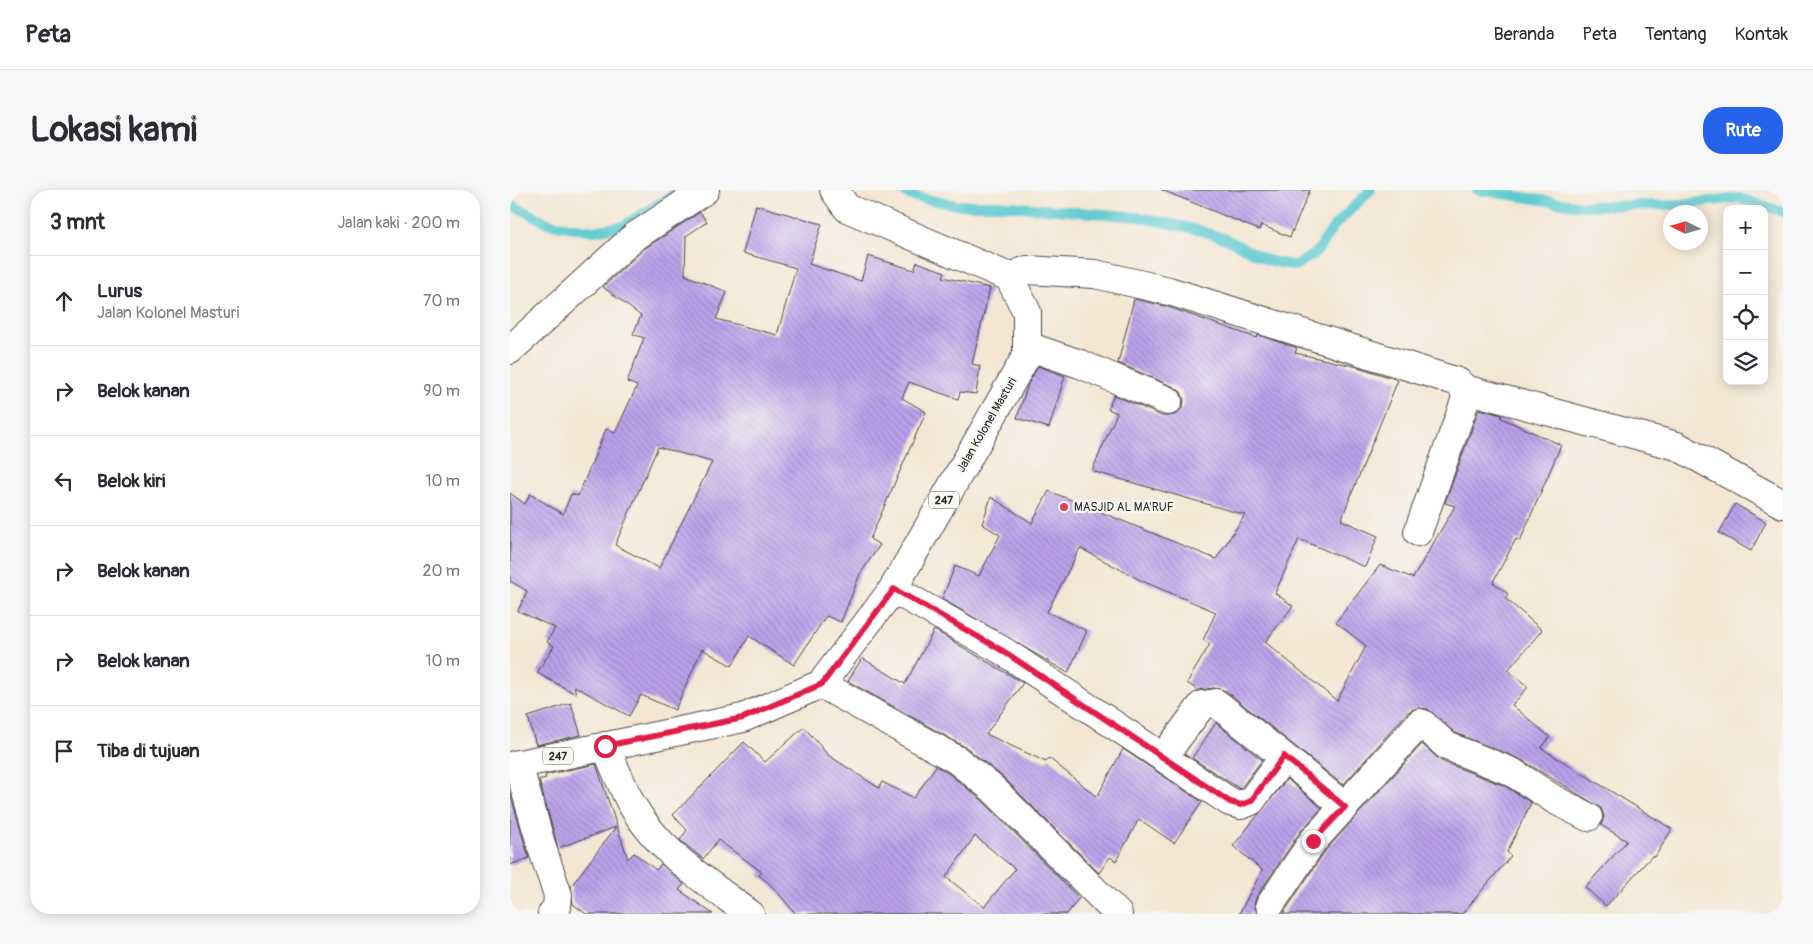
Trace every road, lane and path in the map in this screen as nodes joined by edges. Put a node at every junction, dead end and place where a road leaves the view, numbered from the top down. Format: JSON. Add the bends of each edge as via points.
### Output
{"nodes":[{"id":1,"x":705,"y":190,"type":"edge"},
{"id":2,"x":834,"y":190,"type":"edge"},
{"id":3,"x":1009,"y":277,"type":"junction"},
{"id":4,"x":1027,"y":346,"type":"junction"},
{"id":5,"x":510,"y":350,"type":"edge"},
{"id":6,"x":1465,"y":389,"type":"junction"},
{"id":7,"x":1168,"y":401,"type":"dead end"},
{"id":8,"x":1783,"y":504,"type":"edge"},
{"id":9,"x":1418,"y":532,"type":"dead end"},
{"id":10,"x":894,"y":589,"type":"junction"},
{"id":11,"x":822,"y":684,"type":"junction"},
{"id":12,"x":605,"y":746,"type":"junction"},
{"id":13,"x":1164,"y":756,"type":"junction"},
{"id":14,"x":1284,"y":756,"type":"junction"},
{"id":15,"x":514,"y":765,"type":"edge"},
{"id":16,"x":1345,"y":807,"type":"junction"},
{"id":17,"x":1588,"y":816,"type":"dead end"},
{"id":18,"x":1270,"y":905,"type":"dead end"},
{"id":19,"x":552,"y":914,"type":"edge"},
{"id":20,"x":750,"y":914,"type":"edge"},
{"id":21,"x":1118,"y":914,"type":"edge"}],
"edges":[{"from":1,"to":5,"type":"street","via":[[634,237]]},
{"from":2,"to":3,"type":"street","via":[[847,208]]},
{"from":3,"to":4,"type":"street","name":"Jalan Kolonel Masturi","number":"247","via":[[1028,312]]},
{"from":3,"to":6,"type":"street","via":[[1028,270],[1095,274],[1169,291],[1458,382]]},
{"from":4,"to":7,"type":"street"},
{"from":4,"to":10,"type":"street","name":"Jalan Kolonel Masturi","number":"247","via":[[1027,355]]},
{"from":6,"to":8,"type":"street","via":[[1677,446]]},
{"from":6,"to":9,"type":"street","via":[[1466,401]]},
{"from":10,"to":11,"type":"street","name":"Jalan Kolonel Masturi","number":"247"},
{"from":10,"to":13,"type":"street","via":[[1003,651]]},
{"from":11,"to":12,"type":"street","name":"Jalan Kolonel Masturi","number":"247","via":[[743,718]]},
{"from":11,"to":21,"type":"street","via":[[957,760],[993,789]]},
{"from":12,"to":15,"type":"street","name":"Jalan Kolonel Masturi","number":"247"},
{"from":12,"to":20,"type":"street","via":[[632,806],[661,842],[688,869]]},
{"from":13,"to":14,"type":"street","via":[[1230,802],[1241,805],[1251,801]]},
{"from":13,"to":14,"type":"street","via":[[1202,705],[1211,702]]},
{"from":14,"to":16,"type":"street"},
{"from":15,"to":19,"type":"street","via":[[558,895],[557,907]]},
{"from":16,"to":17,"type":"street","via":[[1420,723],[1448,746],[1512,772],[1555,800]]},
{"from":16,"to":18,"type":"street","via":[[1313,841]]}]}
